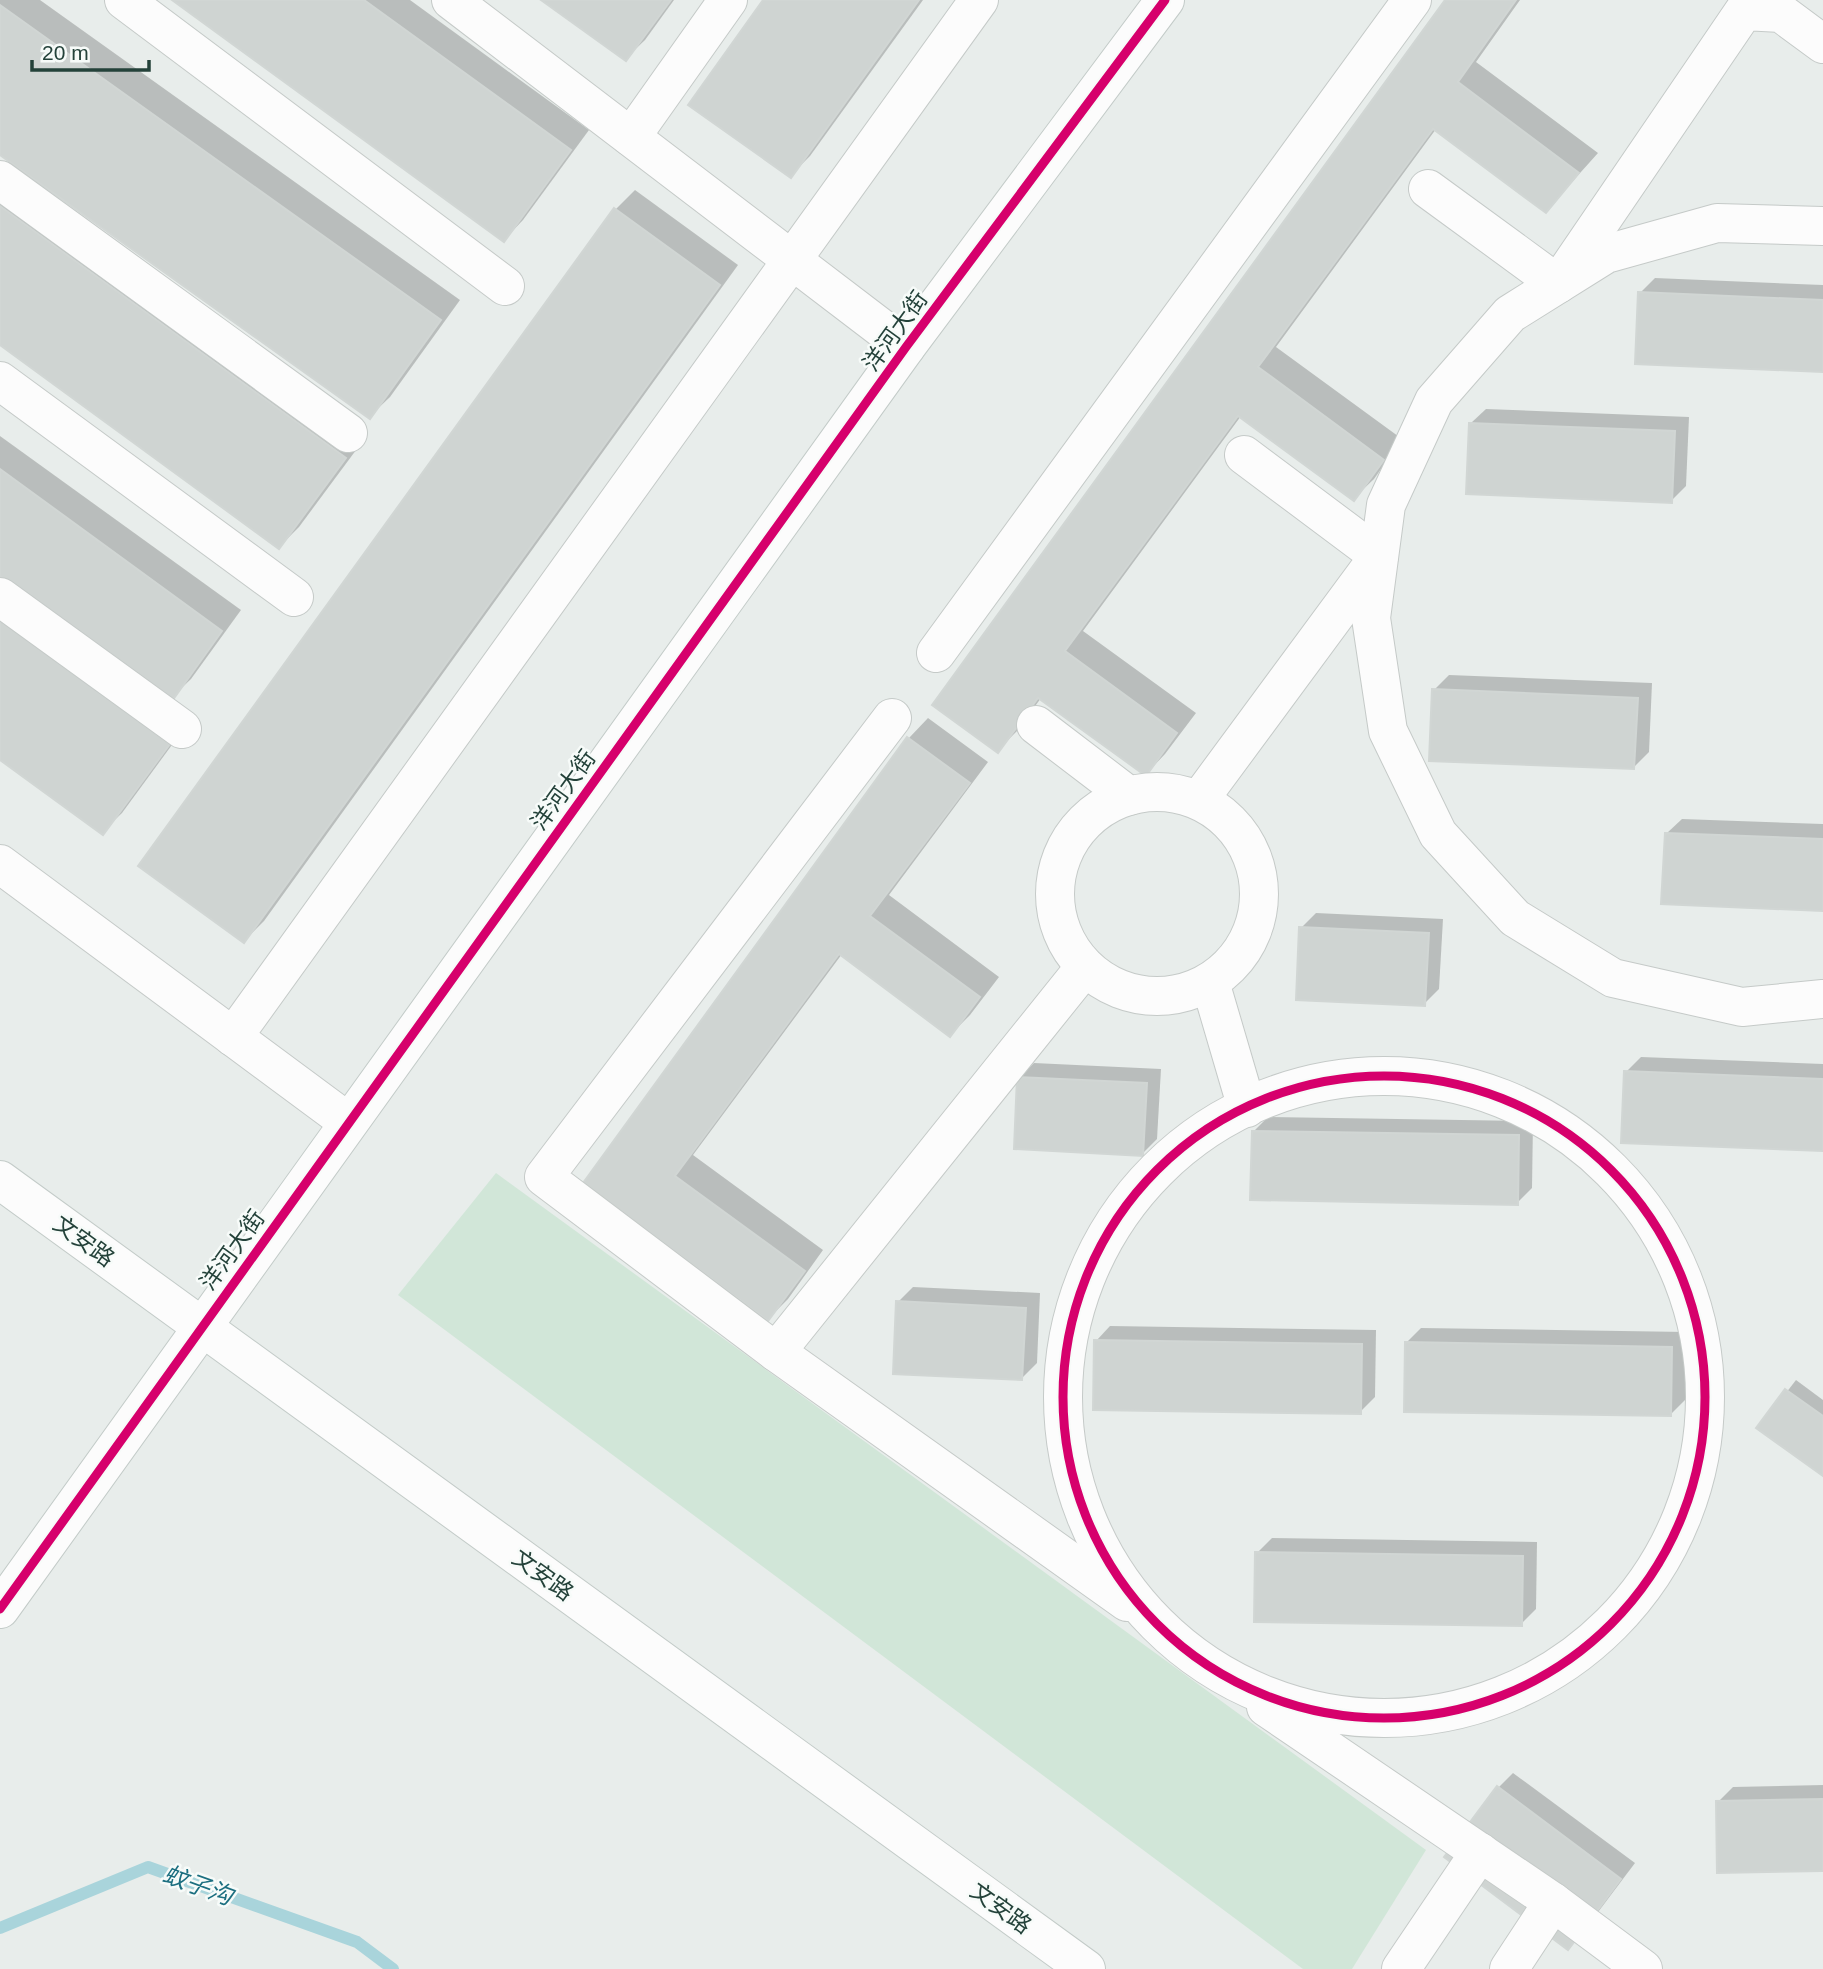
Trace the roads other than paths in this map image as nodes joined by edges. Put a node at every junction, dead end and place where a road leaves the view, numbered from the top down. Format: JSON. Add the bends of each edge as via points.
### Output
{"nodes":[{"id":1,"x":124,"y":0,"type":"edge"},
{"id":2,"x":451,"y":0,"type":"edge"},
{"id":3,"x":728,"y":0,"type":"edge"},
{"id":4,"x":979,"y":0,"type":"edge"},
{"id":5,"x":1166,"y":0,"type":"edge"},
{"id":6,"x":1412,"y":0,"type":"edge"},
{"id":7,"x":1823,"y":44,"type":"edge"},
{"id":8,"x":631,"y":137,"type":"junction"},
{"id":9,"x":0,"y":180,"type":"edge"},
{"id":10,"x":1428,"y":190,"type":"dead end"},
{"id":11,"x":1823,"y":226,"type":"edge"},
{"id":12,"x":793,"y":260,"type":"junction"},
{"id":13,"x":1559,"y":284,"type":"junction"},
{"id":14,"x":505,"y":286,"type":"dead end"},
{"id":15,"x":906,"y":347,"type":"junction"},
{"id":16,"x":0,"y":382,"type":"edge"},
{"id":17,"x":348,"y":433,"type":"dead end"},
{"id":18,"x":1244,"y":455,"type":"dead end"},
{"id":19,"x":1379,"y":556,"type":"junction"},
{"id":20,"x":0,"y":597,"type":"edge"},
{"id":21,"x":294,"y":597,"type":"dead end"},
{"id":22,"x":936,"y":653,"type":"dead end"},
{"id":23,"x":892,"y":718,"type":"dead end"},
{"id":24,"x":1036,"y":726,"type":"dead end"},
{"id":25,"x":182,"y":729,"type":"dead end"},
{"id":26,"x":1129,"y":796,"type":"junction"},
{"id":27,"x":1199,"y":800,"type":"junction"},
{"id":28,"x":0,"y":864,"type":"edge"},
{"id":29,"x":1085,"y":967,"type":"junction"},
{"id":30,"x":1210,"y":982,"type":"junction"},
{"id":31,"x":1823,"y":999,"type":"edge"},
{"id":32,"x":233,"y":1037,"type":"junction"},
{"id":33,"x":1247,"y":1108,"type":"junction"},
{"id":34,"x":348,"y":1122,"type":"junction"},
{"id":35,"x":0,"y":1180,"type":"edge"},
{"id":36,"x":201,"y":1326,"type":"junction"},
{"id":37,"x":776,"y":1352,"type":"junction"},
{"id":38,"x":0,"y":1609,"type":"edge"},
{"id":39,"x":1142,"y":1613,"type":"junction"},
{"id":40,"x":1230,"y":1682,"type":"junction"},
{"id":41,"x":1480,"y":1852,"type":"junction"},
{"id":42,"x":1553,"y":1902,"type":"junction"},
{"id":43,"x":1086,"y":1969,"type":"edge"},
{"id":44,"x":1401,"y":1969,"type":"edge"},
{"id":45,"x":1508,"y":1969,"type":"edge"},
{"id":46,"x":1643,"y":1969,"type":"edge"}],
"edges":[{"from":1,"to":14,"type":"street"},
{"from":2,"to":8,"type":"street"},
{"from":3,"to":8,"type":"street"},
{"from":4,"to":12,"type":"street"},
{"from":5,"to":15,"type":"street","name":"洋河大街"},
{"from":6,"to":22,"type":"street"},
{"from":7,"to":13,"type":"street","via":[[1781,13],[1744,11]]},
{"from":8,"to":12,"type":"street"},
{"from":9,"to":17,"type":"street"},
{"from":10,"to":13,"type":"street"},
{"from":11,"to":13,"type":"street","via":[[1717,223],[1606,254]]},
{"from":12,"to":15,"type":"street"},
{"from":12,"to":32,"type":"street"},
{"from":13,"to":19,"type":"street","via":[[1510,314],[1434,401],[1386,505]]},
{"from":15,"to":34,"type":"street","name":"洋河大街"},
{"from":16,"to":21,"type":"street"},
{"from":18,"to":19,"type":"street"},
{"from":19,"to":27,"type":"street"},
{"from":19,"to":31,"type":"street","via":[[1371,618],[1388,731],[1438,834],[1515,918],[1614,978],[1742,1007]]},
{"from":20,"to":25,"type":"street"},
{"from":23,"to":37,"type":"street","via":[[544,1177]]},
{"from":24,"to":26,"type":"street"},
{"from":26,"to":27,"type":"street","via":[[1165,792]]},
{"from":26,"to":29,"type":"street","via":[[1097,811],[1072,836],[1058,868],[1055,904],[1064,937]]},
{"from":27,"to":30,"type":"street","via":[[1226,818],[1246,842],[1258,872],[1260,904],[1252,935],[1234,961]]},
{"from":28,"to":32,"type":"street"},
{"from":29,"to":30,"type":"street","via":[[1114,987],[1148,996],[1180,994]]},
{"from":29,"to":37,"type":"street"},
{"from":30,"to":33,"type":"street"},
{"from":32,"to":34,"type":"street"},
{"from":33,"to":39,"type":"street","via":[[1183,1144],[1114,1218],[1072,1309],[1060,1409],[1083,1518]]},
{"from":33,"to":40,"type":"street","via":[[1271,1094],[1370,1075],[1470,1086],[1562,1128],[1637,1195],[1687,1282],[1708,1392],[1691,1502],[1637,1600],[1552,1673],[1448,1714],[1424,1715],[1336,1717]]},
{"from":34,"to":36,"type":"street","name":"洋河大街"},
{"from":35,"to":36,"type":"street","name":"文安路"},
{"from":36,"to":38,"type":"street","name":"洋河大街"},
{"from":36,"to":43,"type":"street","name":"文安路"},
{"from":37,"to":39,"type":"street"},
{"from":39,"to":40,"type":"street"},
{"from":40,"to":41,"type":"street"},
{"from":41,"to":42,"type":"street"},
{"from":41,"to":44,"type":"street"},
{"from":42,"to":45,"type":"street"},
{"from":42,"to":46,"type":"street"}]}
